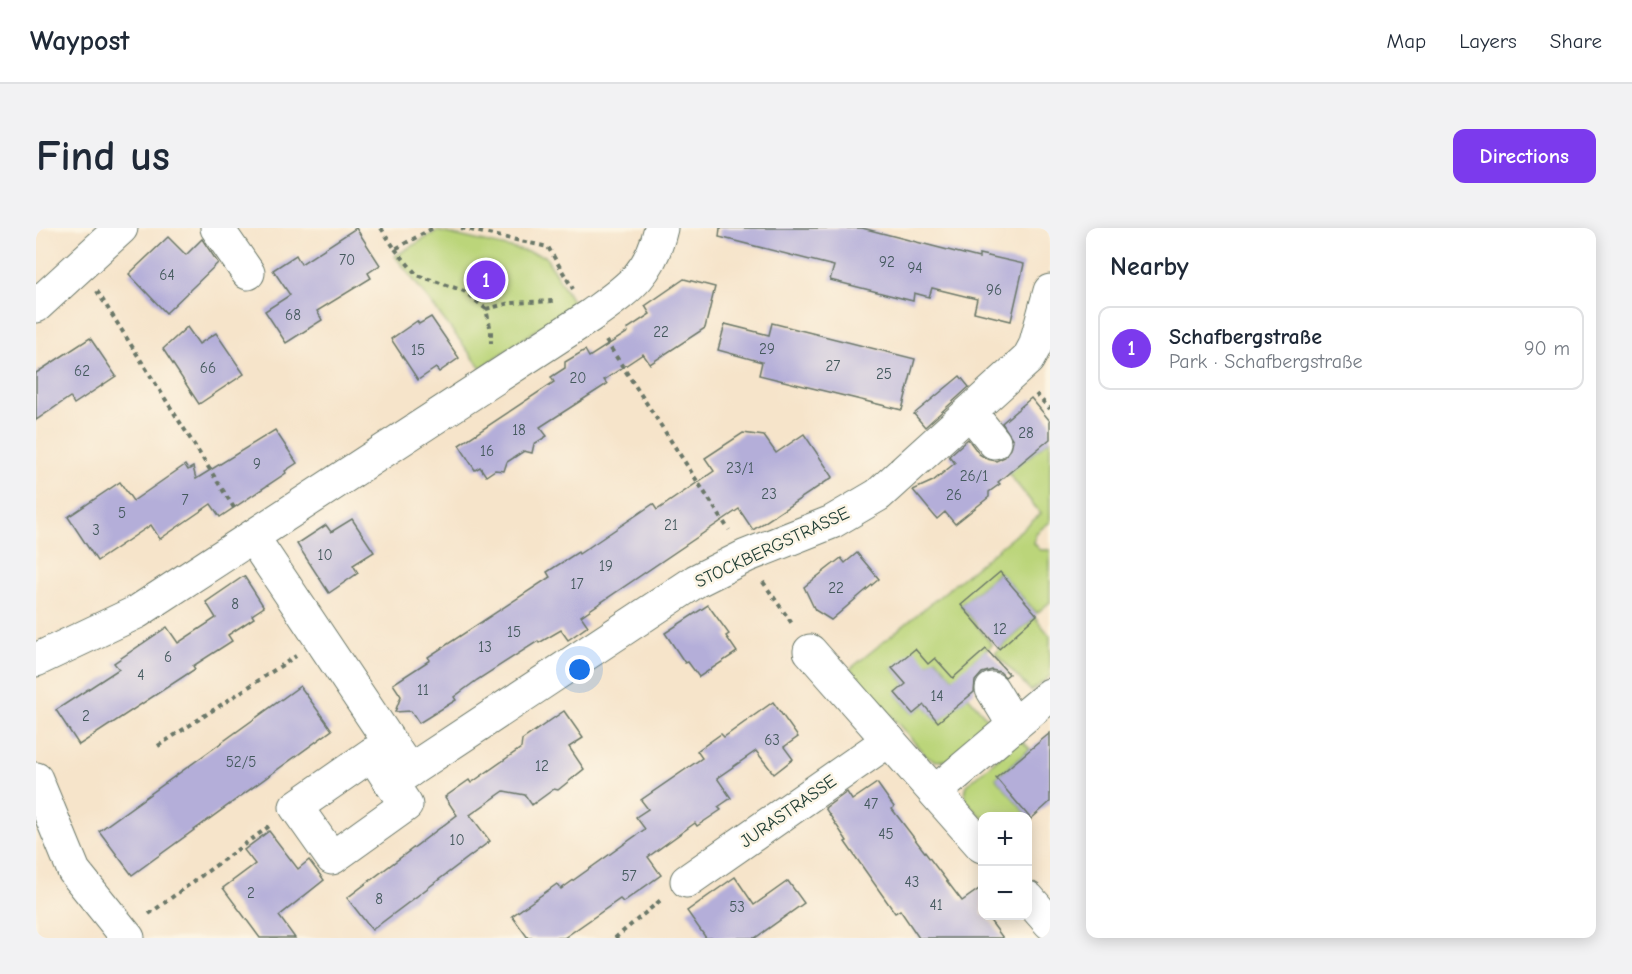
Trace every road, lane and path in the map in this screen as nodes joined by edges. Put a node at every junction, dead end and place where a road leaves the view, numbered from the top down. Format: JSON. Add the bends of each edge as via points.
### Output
{"nodes":[{"id":1,"x":121,"y":228,"type":"edge"},
{"id":2,"x":217,"y":228,"type":"edge"},
{"id":3,"x":381,"y":228,"type":"edge"},
{"id":4,"x":433,"y":228,"type":"edge"},
{"id":5,"x":461,"y":228,"type":"edge"},
{"id":6,"x":661,"y":228,"type":"edge"},
{"id":7,"x":395,"y":249,"type":"junction"},
{"id":8,"x":81,"y":265,"type":"junction"},
{"id":9,"x":248,"y":273,"type":"dead end"},
{"id":10,"x":1050,"y":291,"type":"edge"},
{"id":11,"x":36,"y":306,"type":"edge"},
{"id":12,"x":486,"y":309,"type":"junction"},
{"id":13,"x":586,"y":309,"type":"junction"},
{"id":14,"x":1036,"y":372,"type":"edge"},
{"id":15,"x":492,"y":381,"type":"junction"},
{"id":16,"x":970,"y":412,"type":"junction"},
{"id":17,"x":994,"y":442,"type":"dead end"},
{"id":18,"x":253,"y":538,"type":"junction"},
{"id":19,"x":746,"y":556,"type":"junction"},
{"id":20,"x":321,"y":640,"type":"junction"},
{"id":21,"x":810,"y":651,"type":"joint"},
{"id":22,"x":36,"y":660,"type":"edge"},
{"id":23,"x":992,"y":689,"type":"dead end"},
{"id":24,"x":1050,"y":695,"type":"edge"},
{"id":25,"x":1015,"y":724,"type":"junction"},
{"id":26,"x":889,"y":740,"type":"junction"},
{"id":27,"x":158,"y":746,"type":"dead end"},
{"id":28,"x":400,"y":777,"type":"junction"},
{"id":29,"x":36,"y":779,"type":"edge"},
{"id":30,"x":935,"y":792,"type":"junction"},
{"id":31,"x":296,"y":807,"type":"junction"},
{"id":32,"x":978,"y":841,"type":"edge"},
{"id":33,"x":687,"y":881,"type":"joint"},
{"id":34,"x":1032,"y":902,"type":"edge"},
{"id":35,"x":1050,"y":923,"type":"edge"},
{"id":36,"x":125,"y":935,"type":"edge"},
{"id":37,"x":615,"y":938,"type":"edge"}],
"edges":[{"from":1,"to":8,"type":"street"},
{"from":2,"to":9,"type":"street"},
{"from":3,"to":7,"type":"path"},
{"from":4,"to":7,"type":"path"},
{"from":5,"to":13,"type":"path","via":[[548,247]]},
{"from":6,"to":13,"type":"street","via":[[643,273],[631,287]]},
{"from":7,"to":12,"type":"path","via":[[417,275],[464,291]]},
{"from":8,"to":11,"type":"street"},
{"from":8,"to":18,"type":"path"},
{"from":10,"to":14,"type":"street","name":"STOCKBERGSTRASSE","via":[[1035,346]]},
{"from":12,"to":13,"type":"path","via":[[535,301]]},
{"from":12,"to":15,"type":"path","via":[[491,331]]},
{"from":13,"to":15,"type":"street"},
{"from":13,"to":19,"type":"path"},
{"from":14,"to":16,"type":"street","name":"STOCKBERGSTRASSE"},
{"from":15,"to":18,"type":"street"},
{"from":16,"to":17,"type":"street"},
{"from":16,"to":19,"type":"street","name":"STOCKBERGSTRASSE","via":[[879,495],[832,522]]},
{"from":18,"to":20,"type":"street"},
{"from":18,"to":22,"type":"street","via":[[137,612]]},
{"from":19,"to":21,"type":"path"},
{"from":19,"to":28,"type":"street","name":"STOCKBERGSTRASSE","via":[[696,580]]},
{"from":20,"to":27,"type":"path"},
{"from":20,"to":28,"type":"street"},
{"from":21,"to":26,"type":"street"},
{"from":23,"to":25,"type":"street"},
{"from":24,"to":25,"type":"street"},
{"from":25,"to":30,"type":"street"},
{"from":26,"to":30,"type":"street"},
{"from":26,"to":33,"type":"street","name":"JURASTRASSE"},
{"from":28,"to":31,"type":"street","via":[[372,754]]},
{"from":28,"to":31,"type":"street","via":[[406,805],[332,858]]},
{"from":29,"to":36,"type":"street","via":[[74,871]]},
{"from":30,"to":32,"type":"street"},
{"from":31,"to":36,"type":"path"},
{"from":33,"to":37,"type":"path"},
{"from":34,"to":35,"type":"street"}]}
